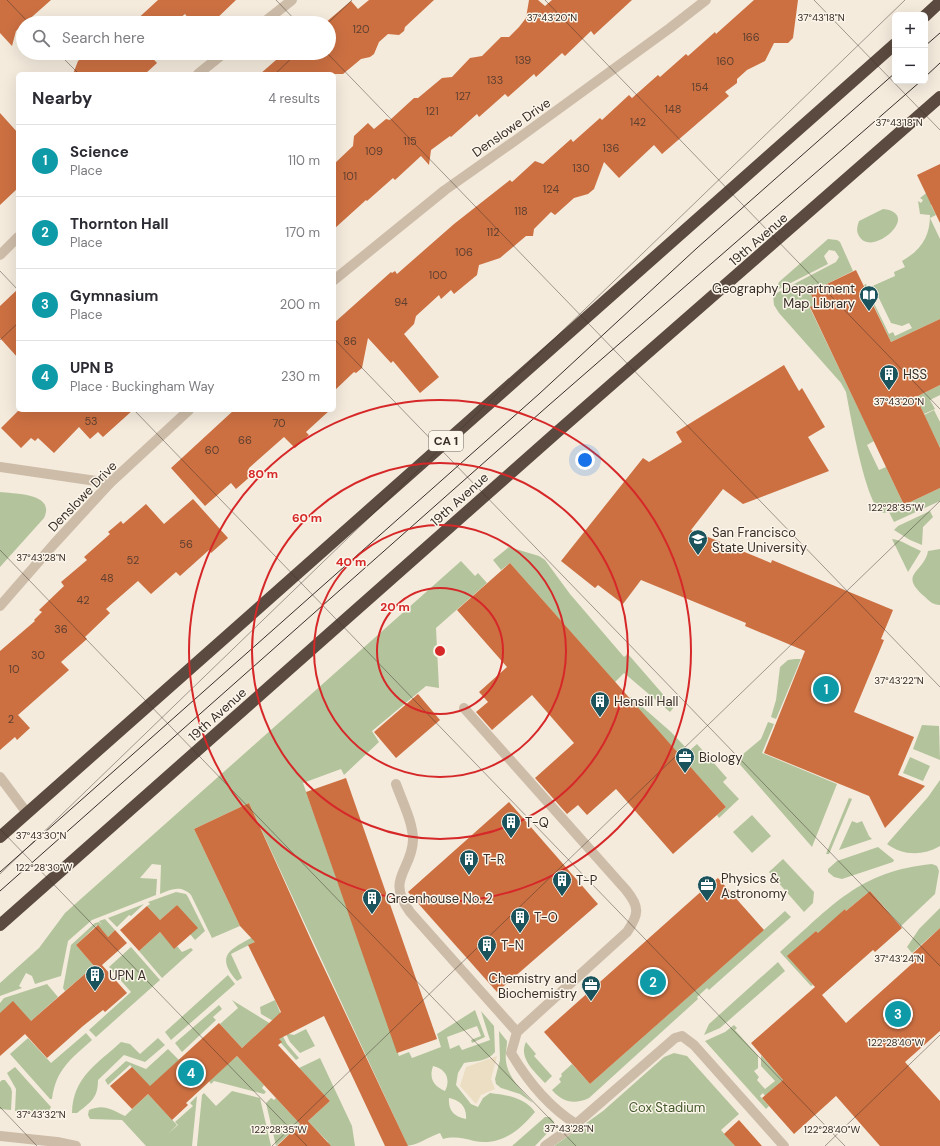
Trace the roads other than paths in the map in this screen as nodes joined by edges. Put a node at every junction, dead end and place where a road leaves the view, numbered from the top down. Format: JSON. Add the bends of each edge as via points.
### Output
{"nodes":[{"id":1,"x":292,"y":0,"type":"edge"},
{"id":2,"x":706,"y":0,"type":"edge"},
{"id":3,"x":940,"y":2,"type":"edge"},
{"id":4,"x":928,"y":13,"type":"edge"},
{"id":5,"x":272,"y":16,"type":"edge"},
{"id":6,"x":892,"y":47,"type":"edge"},
{"id":7,"x":215,"y":60,"type":"edge"},
{"id":8,"x":200,"y":72,"type":"edge"},
{"id":9,"x":940,"y":97,"type":"edge"},
{"id":10,"x":16,"y":239,"type":"edge"},
{"id":11,"x":0,"y":255,"type":"edge"},
{"id":12,"x":336,"y":278,"type":"edge"},
{"id":13,"x":187,"y":412,"type":"edge"},
{"id":14,"x":0,"y":467,"type":"edge"},
{"id":15,"x":110,"y":483,"type":"junction"},
{"id":16,"x":0,"y":606,"type":"edge"},
{"id":17,"x":464,"y":708,"type":"dead end"},
{"id":18,"x":0,"y":777,"type":"edge"},
{"id":19,"x":396,"y":784,"type":"dead end"},
{"id":20,"x":27,"y":814,"type":"junction"},
{"id":21,"x":0,"y":838,"type":"edge"},
{"id":22,"x":0,"y":925,"type":"edge"},
{"id":23,"x":517,"y":1032,"type":"junction"},
{"id":24,"x":576,"y":1124,"type":"junction"},
{"id":25,"x":0,"y":1136,"type":"edge"},
{"id":26,"x":57,"y":1144,"type":"edge"},
{"id":27,"x":76,"y":1146,"type":"edge"},
{"id":28,"x":545,"y":1146,"type":"edge"},
{"id":29,"x":784,"y":1146,"type":"edge"}],
"edges":[{"from":1,"to":5,"type":"street"},
{"from":2,"to":12,"type":"street","name":"Denslowe Drive","via":[[444,190]]},
{"from":3,"to":4,"type":"highway"},
{"from":6,"to":20,"type":"highway","number":"CA 1"},
{"from":7,"to":8,"type":"street"},
{"from":9,"to":22,"type":"highway","name":"19th Avenue"},
{"from":10,"to":11,"type":"street"},
{"from":13,"to":15,"type":"street","name":"Denslowe Drive"},
{"from":14,"to":15,"type":"street"},
{"from":15,"to":16,"type":"street","name":"Denslowe Drive"},
{"from":17,"to":23,"type":"street","via":[[626,890],[637,909],[635,921],[627,932]]},
{"from":18,"to":20,"type":"street"},
{"from":19,"to":23,"type":"street","via":[[413,840],[399,881],[402,900]]},
{"from":20,"to":21,"type":"highway","number":"CA 1"},
{"from":23,"to":24,"type":"street","via":[[511,1053],[518,1065],[559,1113]]},
{"from":24,"to":28,"type":"street"},
{"from":24,"to":29,"type":"street","via":[[675,1038],[682,1036],[694,1045]]},
{"from":25,"to":26,"type":"street"},
{"from":26,"to":27,"type":"street"}]}
